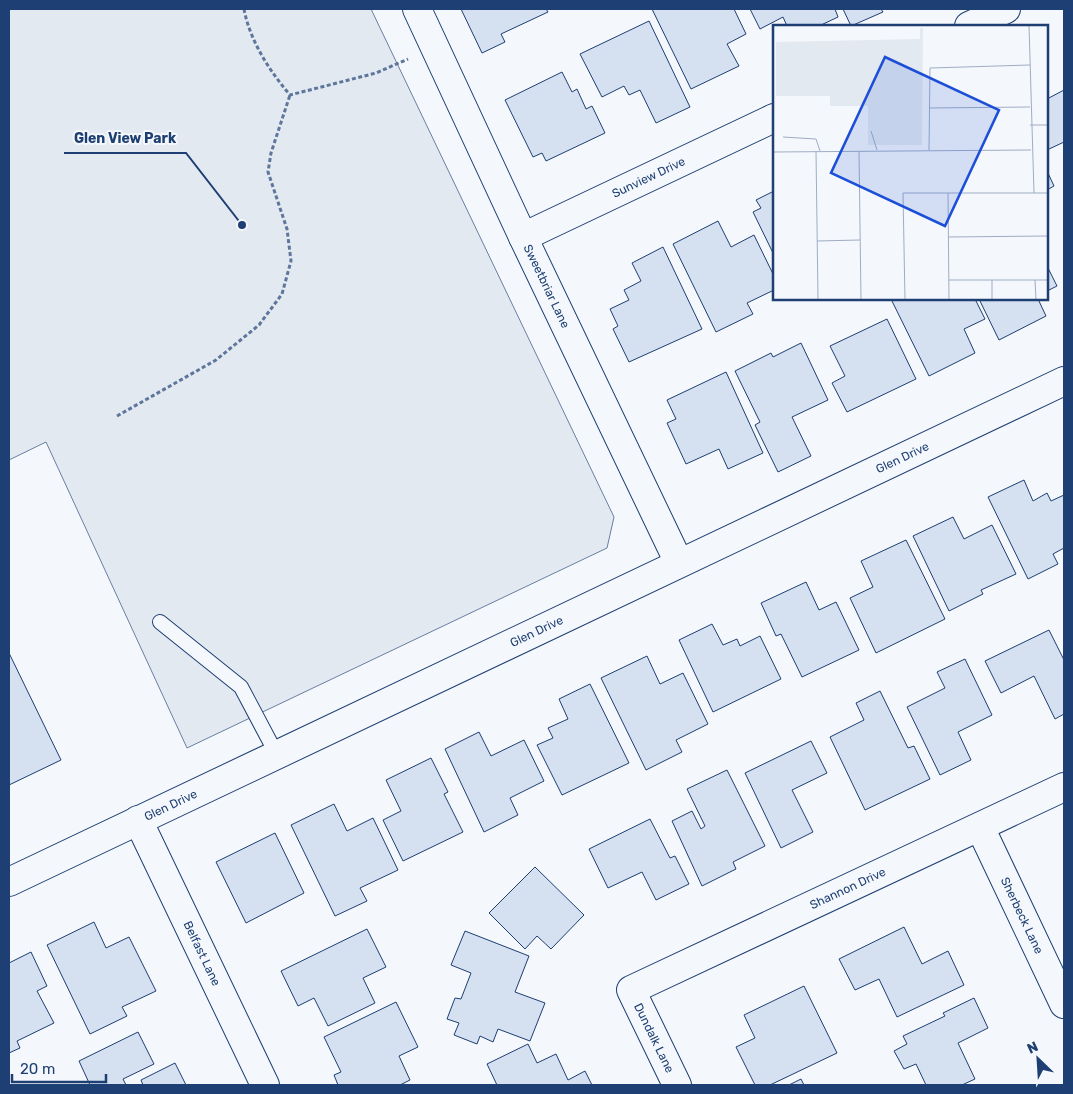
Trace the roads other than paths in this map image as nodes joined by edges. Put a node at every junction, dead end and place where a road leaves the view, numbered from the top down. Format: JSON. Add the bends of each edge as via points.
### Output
{"nodes":[{"id":1,"x":418,"y":9,"type":"edge"},
{"id":2,"x":1006,"y":9,"type":"edge"},
{"id":3,"x":971,"y":25,"type":"edge"},
{"id":4,"x":773,"y":118,"type":"edge"},
{"id":5,"x":523,"y":237,"type":"junction"},
{"id":6,"x":1064,"y":381,"type":"edge"},
{"id":7,"x":679,"y":563,"type":"junction"},
{"id":8,"x":160,"y":622,"type":"dead end"},
{"id":9,"x":277,"y":755,"type":"junction"},
{"id":10,"x":1064,"y":787,"type":"edge"},
{"id":11,"x":138,"y":820,"type":"junction"},
{"id":12,"x":980,"y":826,"type":"junction"},
{"id":13,"x":9,"y":882,"type":"edge"},
{"id":14,"x":631,"y":990,"type":"joint"},
{"id":15,"x":1064,"y":1004,"type":"edge"},
{"id":16,"x":265,"y":1085,"type":"edge"},
{"id":17,"x":678,"y":1085,"type":"edge"}],
"edges":[{"from":1,"to":5,"type":"street","name":"Sweetbriar Lane"},
{"from":2,"to":3,"type":"street"},
{"from":4,"to":5,"type":"street","name":"Sunview Drive"},
{"from":5,"to":7,"type":"street","name":"Sweetbriar Lane"},
{"from":6,"to":7,"type":"street","name":"Glen Drive"},
{"from":7,"to":9,"type":"street","name":"Glen Drive"},
{"from":8,"to":9,"type":"lane","via":[[241,687]]},
{"from":9,"to":11,"type":"street","name":"Glen Drive"},
{"from":10,"to":12,"type":"street","name":"Shannon Drive"},
{"from":11,"to":13,"type":"street","name":"Glen Drive"},
{"from":11,"to":16,"type":"street","name":"Belfast Lane"},
{"from":12,"to":14,"type":"street","name":"Shannon Drive"},
{"from":12,"to":15,"type":"street","name":"Sherbeck Lane"},
{"from":14,"to":17,"type":"street","name":"Dundalk Lane"}]}
